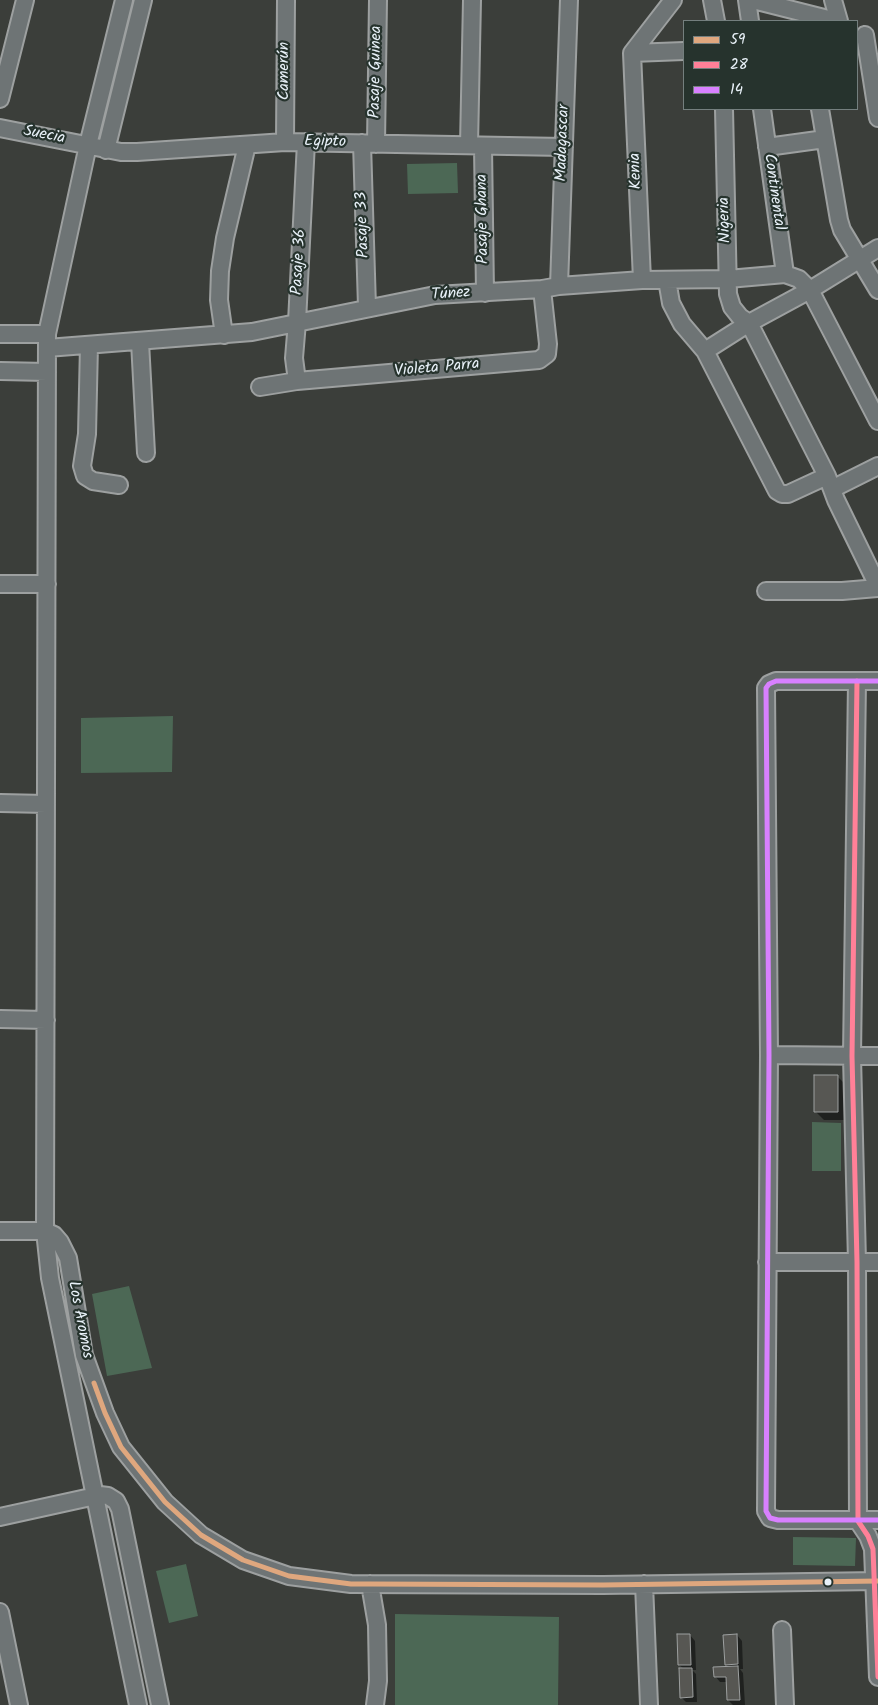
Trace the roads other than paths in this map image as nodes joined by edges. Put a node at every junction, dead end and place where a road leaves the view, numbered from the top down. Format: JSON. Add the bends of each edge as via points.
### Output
{"nodes":[{"id":1,"x":25,"y":0,"type":"edge"},
{"id":2,"x":124,"y":0,"type":"edge"},
{"id":3,"x":143,"y":0,"type":"edge"},
{"id":4,"x":286,"y":0,"type":"edge"},
{"id":5,"x":378,"y":0,"type":"edge"},
{"id":6,"x":472,"y":0,"type":"edge"},
{"id":7,"x":569,"y":0,"type":"edge"},
{"id":8,"x":673,"y":0,"type":"edge"},
{"id":9,"x":712,"y":0,"type":"edge"},
{"id":10,"x":747,"y":0,"type":"edge"},
{"id":11,"x":753,"y":0,"type":"edge"},
{"id":12,"x":833,"y":0,"type":"edge"},
{"id":13,"x":817,"y":19,"type":"edge"},
{"id":14,"x":716,"y":20,"type":"edge"},
{"id":15,"x":750,"y":20,"type":"edge"},
{"id":16,"x":838,"y":20,"type":"edge"},
{"id":17,"x":867,"y":33,"type":"edge"},
{"id":18,"x":683,"y":51,"type":"edge"},
{"id":19,"x":633,"y":57,"type":"junction"},
{"id":20,"x":0,"y":99,"type":"edge"},
{"id":21,"x":724,"y":110,"type":"edge"},
{"id":22,"x":762,"y":110,"type":"edge"},
{"id":23,"x":820,"y":110,"type":"edge"},
{"id":24,"x":878,"y":118,"type":"edge"},
{"id":25,"x":0,"y":128,"type":"edge"},
{"id":26,"x":825,"y":139,"type":"junction"},
{"id":27,"x":285,"y":142,"type":"junction"},
{"id":28,"x":306,"y":142,"type":"junction"},
{"id":29,"x":369,"y":144,"type":"junction"},
{"id":30,"x":88,"y":145,"type":"junction"},
{"id":31,"x":248,"y":145,"type":"junction"},
{"id":32,"x":476,"y":146,"type":"junction"},
{"id":33,"x":564,"y":147,"type":"junction"},
{"id":34,"x":767,"y":147,"type":"junction"},
{"id":35,"x":106,"y":150,"type":"junction"},
{"id":36,"x":878,"y":248,"type":"edge"},
{"id":37,"x":859,"y":259,"type":"junction"},
{"id":38,"x":785,"y":274,"type":"junction"},
{"id":39,"x":728,"y":278,"type":"junction"},
{"id":40,"x":642,"y":280,"type":"junction"},
{"id":41,"x":667,"y":280,"type":"junction"},
{"id":42,"x":559,"y":286,"type":"junction"},
{"id":43,"x":542,"y":289,"type":"junction"},
{"id":44,"x":810,"y":290,"type":"junction"},
{"id":45,"x":878,"y":290,"type":"edge"},
{"id":46,"x":485,"y":293,"type":"junction"},
{"id":47,"x":367,"y":307,"type":"junction"},
{"id":48,"x":297,"y":322,"type":"junction"},
{"id":49,"x":749,"y":323,"type":"junction"},
{"id":50,"x":0,"y":334,"type":"edge"},
{"id":51,"x":224,"y":335,"type":"junction"},
{"id":52,"x":47,"y":341,"type":"junction"},
{"id":53,"x":140,"y":342,"type":"junction"},
{"id":54,"x":89,"y":345,"type":"junction"},
{"id":55,"x":705,"y":351,"type":"junction"},
{"id":56,"x":0,"y":371,"type":"edge"},
{"id":57,"x":47,"y":372,"type":"junction"},
{"id":58,"x":297,"y":381,"type":"junction"},
{"id":59,"x":260,"y":388,"type":"dead end"},
{"id":60,"x":878,"y":421,"type":"edge"},
{"id":61,"x":146,"y":453,"type":"dead end"},
{"id":62,"x":878,"y":466,"type":"edge"},
{"id":63,"x":829,"y":482,"type":"junction"},
{"id":64,"x":119,"y":485,"type":"dead end"},
{"id":65,"x":0,"y":584,"type":"edge"},
{"id":66,"x":47,"y":584,"type":"junction"},
{"id":67,"x":878,"y":587,"type":"edge"},
{"id":68,"x":766,"y":591,"type":"dead end"},
{"id":69,"x":857,"y":682,"type":"junction"},
{"id":70,"x":878,"y":682,"type":"edge"},
{"id":71,"x":0,"y":803,"type":"edge"},
{"id":72,"x":46,"y":804,"type":"junction"},
{"id":73,"x":0,"y":1019,"type":"edge"},
{"id":74,"x":46,"y":1020,"type":"junction"},
{"id":75,"x":769,"y":1056,"type":"junction"},
{"id":76,"x":852,"y":1056,"type":"junction"},
{"id":77,"x":878,"y":1056,"type":"edge"},
{"id":78,"x":0,"y":1231,"type":"edge"},
{"id":79,"x":45,"y":1231,"type":"junction"},
{"id":80,"x":768,"y":1262,"type":"junction"},
{"id":81,"x":857,"y":1262,"type":"junction"},
{"id":82,"x":878,"y":1262,"type":"edge"},
{"id":83,"x":94,"y":1496,"type":"junction"},
{"id":84,"x":0,"y":1516,"type":"edge"},
{"id":85,"x":878,"y":1520,"type":"edge"},
{"id":86,"x":858,"y":1521,"type":"junction"},
{"id":87,"x":876,"y":1581,"type":"edge"},
{"id":88,"x":370,"y":1584,"type":"junction"},
{"id":89,"x":644,"y":1584,"type":"junction"},
{"id":90,"x":0,"y":1612,"type":"edge"},
{"id":91,"x":782,"y":1630,"type":"dead end"},
{"id":92,"x":878,"y":1677,"type":"edge"},
{"id":93,"x":19,"y":1705,"type":"edge"},
{"id":94,"x":138,"y":1705,"type":"edge"},
{"id":95,"x":160,"y":1705,"type":"edge"},
{"id":96,"x":375,"y":1705,"type":"edge"},
{"id":97,"x":649,"y":1705,"type":"edge"},
{"id":98,"x":785,"y":1705,"type":"edge"}],
"edges":[{"from":1,"to":20,"type":"street"},
{"from":2,"to":30,"type":"street"},
{"from":3,"to":35,"type":"street"},
{"from":4,"to":27,"type":"street","name":"Camerún"},
{"from":5,"to":29,"type":"street","name":"Pasaje Guinea"},
{"from":6,"to":32,"type":"street","name":"Pasaje Ghana"},
{"from":7,"to":33,"type":"street","name":"Madagascar"},
{"from":8,"to":19,"type":"street"},
{"from":9,"to":14,"type":"street"},
{"from":10,"to":15,"type":"street"},
{"from":11,"to":13,"type":"street"},
{"from":12,"to":16,"type":"street"},
{"from":17,"to":24,"type":"street"},
{"from":18,"to":19,"type":"street"},
{"from":19,"to":40,"type":"street","name":"Kenia"},
{"from":21,"to":39,"type":"street","name":"Nigeria"},
{"from":22,"to":34,"type":"street","name":"Continental"},
{"from":23,"to":26,"type":"street"},
{"from":25,"to":30,"type":"street","name":"Suecia"},
{"from":26,"to":34,"type":"street"},
{"from":26,"to":37,"type":"street","via":[[838,220]]},
{"from":27,"to":28,"type":"street","name":"Egipto"},
{"from":27,"to":31,"type":"street","name":"Egipto"},
{"from":28,"to":29,"type":"street","name":"Egipto"},
{"from":28,"to":48,"type":"street","name":"Pasaje 36"},
{"from":29,"to":32,"type":"street","name":"Egipto"},
{"from":29,"to":47,"type":"street","name":"Pasaje 33"},
{"from":30,"to":35,"type":"street","name":"Egipto"},
{"from":30,"to":52,"type":"street"},
{"from":31,"to":35,"type":"street","name":"Egipto","via":[[137,152]]},
{"from":31,"to":51,"type":"street","via":[[220,266],[219,300]]},
{"from":32,"to":33,"type":"street","name":"Egipto"},
{"from":32,"to":46,"type":"street","name":"Pasaje Ghana"},
{"from":33,"to":42,"type":"street","name":"Madagascar"},
{"from":34,"to":38,"type":"street","name":"Continental"},
{"from":36,"to":37,"type":"street"},
{"from":37,"to":44,"type":"street"},
{"from":37,"to":45,"type":"street"},
{"from":38,"to":39,"type":"street","name":"Túnez"},
{"from":38,"to":44,"type":"street","via":[[799,279]]},
{"from":39,"to":41,"type":"street","name":"Túnez"},
{"from":39,"to":49,"type":"street","name":"Nigeria","via":[[732,307]]},
{"from":40,"to":41,"type":"street","name":"Túnez"},
{"from":40,"to":42,"type":"street","name":"Túnez"},
{"from":41,"to":55,"type":"street","via":[[671,303],[682,324]]},
{"from":42,"to":43,"type":"street","name":"Túnez"},
{"from":43,"to":46,"type":"street","name":"Túnez"},
{"from":43,"to":58,"type":"street","name":"Violeta Parra","via":[[548,344],[547,354],[539,360]]},
{"from":44,"to":49,"type":"street"},
{"from":44,"to":60,"type":"street"},
{"from":46,"to":47,"type":"street","name":"Túnez","via":[[435,294]]},
{"from":47,"to":48,"type":"street","name":"Túnez"},
{"from":48,"to":51,"type":"street","name":"Túnez"},
{"from":48,"to":58,"type":"street","name":"Pasaje 36","via":[[294,358]]},
{"from":49,"to":55,"type":"street"},
{"from":49,"to":63,"type":"street","name":"Nigeria"},
{"from":50,"to":52,"type":"street","name":"Túnez"},
{"from":51,"to":53,"type":"street","name":"Túnez"},
{"from":52,"to":54,"type":"street","name":"Túnez"},
{"from":52,"to":57,"type":"street"},
{"from":53,"to":54,"type":"street","name":"Túnez"},
{"from":53,"to":61,"type":"street"},
{"from":54,"to":64,"type":"street","via":[[87,434],[82,466],[85,476],[93,481]]},
{"from":55,"to":63,"type":"street","via":[[776,491],[788,494]]},
{"from":56,"to":57,"type":"street"},
{"from":57,"to":66,"type":"street"},
{"from":58,"to":59,"type":"street","name":"Violeta Parra"},
{"from":62,"to":63,"type":"street"},
{"from":63,"to":67,"type":"street","name":"Nigeria"},
{"from":65,"to":66,"type":"street"},
{"from":66,"to":72,"type":"street"},
{"from":67,"to":68,"type":"street","via":[[842,591]]},
{"from":69,"to":70,"type":"street"},
{"from":69,"to":75,"type":"street","via":[[776,681],[766,688]]},
{"from":69,"to":76,"type":"street"},
{"from":71,"to":72,"type":"street"},
{"from":72,"to":74,"type":"street"},
{"from":73,"to":74,"type":"street"},
{"from":74,"to":79,"type":"street"},
{"from":75,"to":76,"type":"street"},
{"from":75,"to":80,"type":"street"},
{"from":76,"to":77,"type":"street"},
{"from":76,"to":81,"type":"street"},
{"from":78,"to":79,"type":"street"},
{"from":79,"to":83,"type":"street","via":[[49,1272]]},
{"from":79,"to":88,"type":"street","name":"Los Aromos","via":[[60,1242],[68,1258],[84,1355],[105,1413],[121,1447],[166,1502],[201,1534],[243,1560],[289,1576]]},
{"from":80,"to":81,"type":"street"},
{"from":80,"to":86,"type":"street","via":[[766,1511],[770,1518],[778,1520]]},
{"from":81,"to":82,"type":"street"},
{"from":81,"to":86,"type":"street"},
{"from":83,"to":84,"type":"street"},
{"from":83,"to":94,"type":"street"},
{"from":83,"to":95,"type":"street","via":[[108,1496],[120,1509]]},
{"from":85,"to":86,"type":"street"},
{"from":86,"to":87,"type":"street","via":[[873,1550]]},
{"from":87,"to":89,"type":"street","name":"Los Aromos"},
{"from":87,"to":92,"type":"street"},
{"from":88,"to":89,"type":"street","name":"Los Aromos"},
{"from":88,"to":96,"type":"street","via":[[377,1625]]},
{"from":89,"to":97,"type":"street"},
{"from":90,"to":93,"type":"street"},
{"from":91,"to":98,"type":"street"}]}
